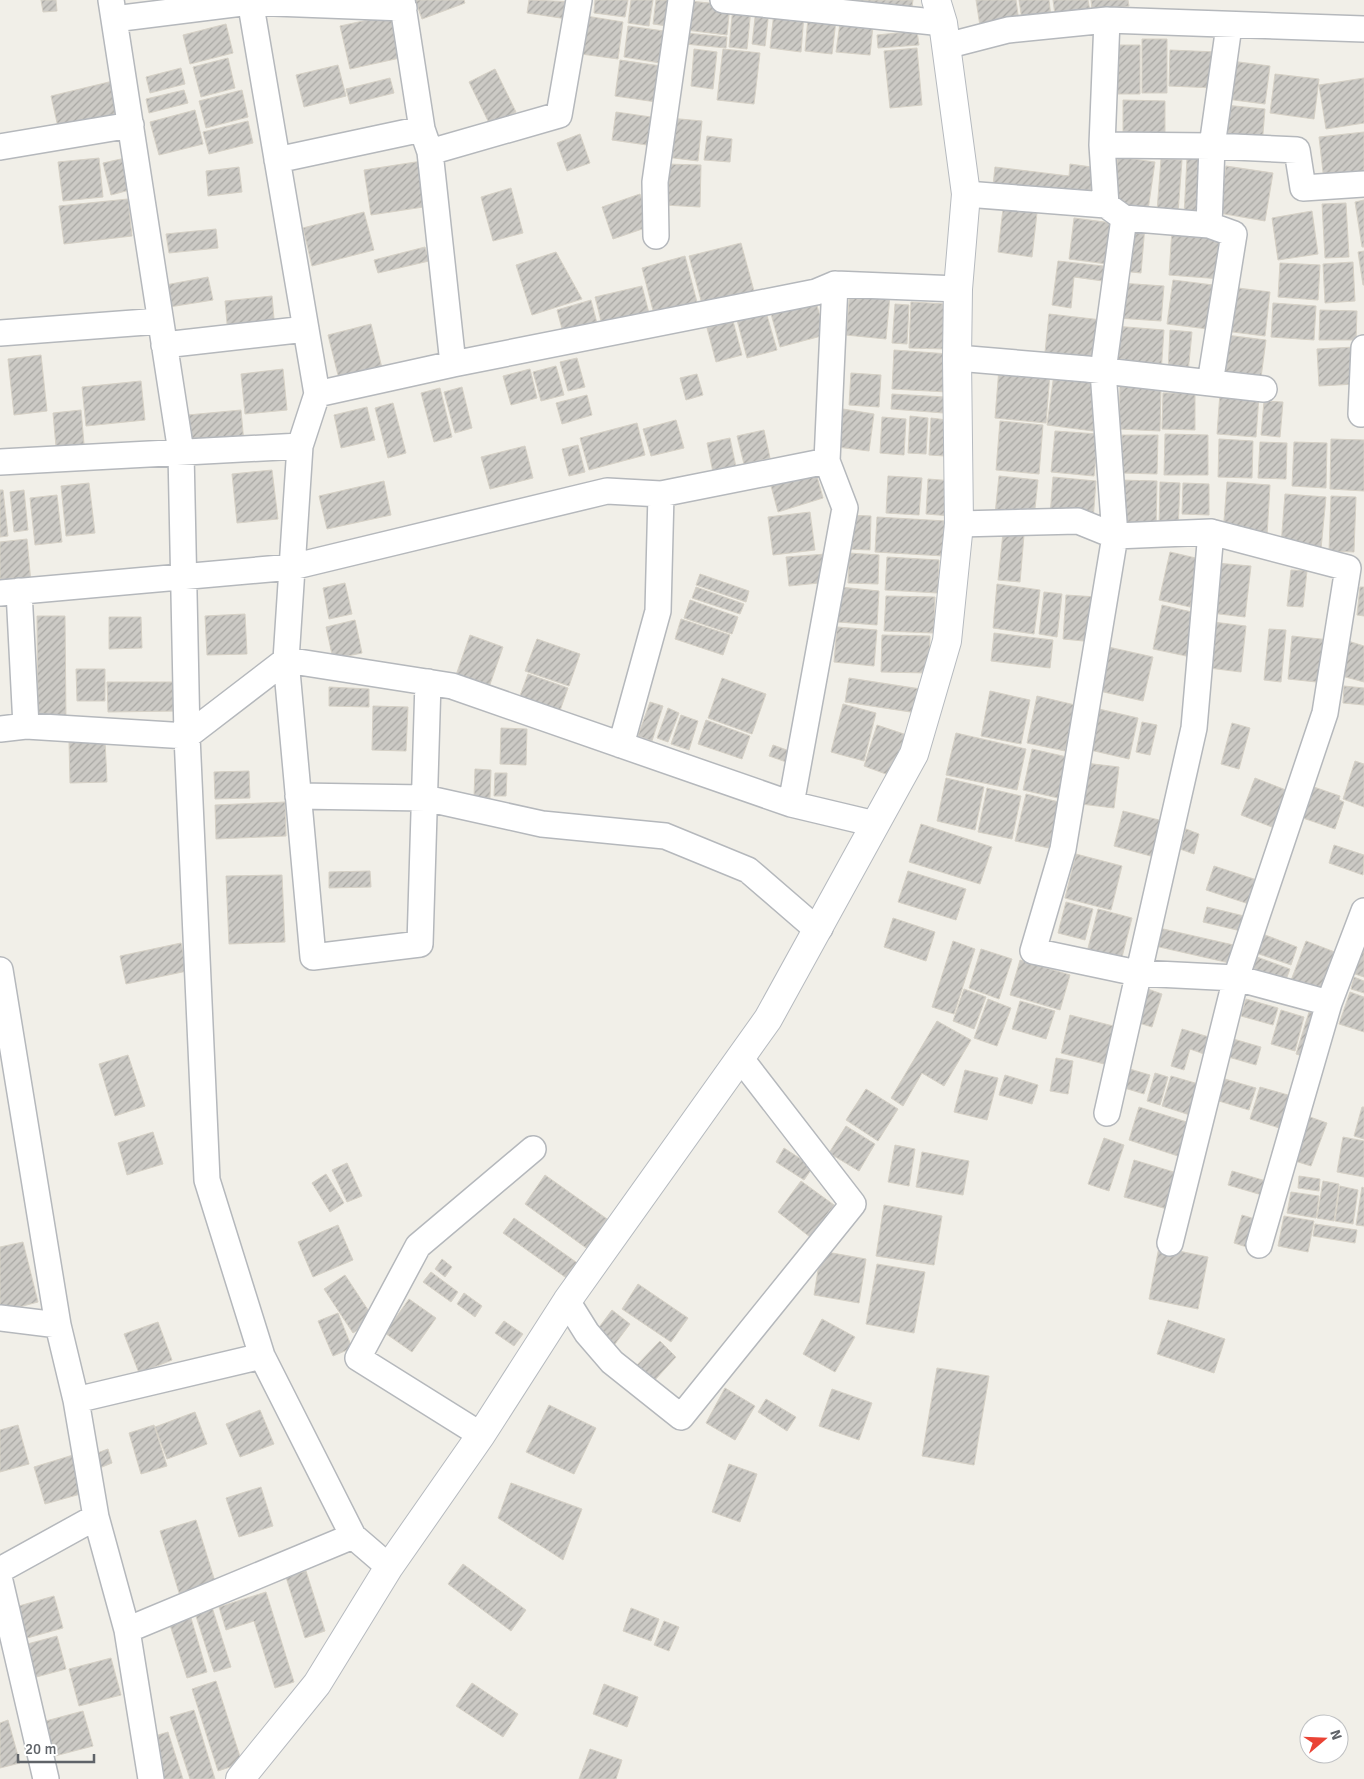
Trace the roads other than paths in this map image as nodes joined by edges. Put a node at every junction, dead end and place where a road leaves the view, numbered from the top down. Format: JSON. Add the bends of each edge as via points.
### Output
{"nodes":[{"id":1,"x":579,"y":0,"type":"edge"},
{"id":2,"x":681,"y":0,"type":"edge"},
{"id":3,"x":723,"y":0,"type":"edge"},
{"id":4,"x":250,"y":1,"type":"edge"},
{"id":5,"x":403,"y":4,"type":"edge"},
{"id":6,"x":113,"y":10,"type":"edge"},
{"id":7,"x":1134,"y":11,"type":"edge"},
{"id":8,"x":1107,"y":20,"type":"junction"},
{"id":9,"x":942,"y":23,"type":"edge"},
{"id":10,"x":1228,"y":26,"type":"junction"},
{"id":11,"x":1364,"y":28,"type":"edge"},
{"id":12,"x":131,"y":125,"type":"junction"},
{"id":13,"x":422,"y":129,"type":"junction"},
{"id":14,"x":1102,"y":145,"type":"junction"},
{"id":15,"x":1212,"y":146,"type":"junction"},
{"id":16,"x":0,"y":148,"type":"edge"},
{"id":17,"x":430,"y":152,"type":"junction"},
{"id":18,"x":277,"y":160,"type":"junction"},
{"id":19,"x":1364,"y":184,"type":"edge"},
{"id":20,"x":966,"y":194,"type":"junction"},
{"id":21,"x":1115,"y":212,"type":"junction"},
{"id":22,"x":1209,"y":225,"type":"junction"},
{"id":23,"x":656,"y":236,"type":"dead end"},
{"id":24,"x":835,"y":284,"type":"junction"},
{"id":25,"x":958,"y":289,"type":"junction"},
{"id":26,"x":306,"y":329,"type":"junction"},
{"id":27,"x":0,"y":333,"type":"edge"},
{"id":28,"x":162,"y":333,"type":"junction"},
{"id":29,"x":1364,"y":348,"type":"edge"},
{"id":30,"x":957,"y":358,"type":"junction"},
{"id":31,"x":453,"y":364,"type":"junction"},
{"id":32,"x":1103,"y":371,"type":"junction"},
{"id":33,"x":1210,"y":383,"type":"junction"},
{"id":34,"x":1264,"y":389,"type":"dead end"},
{"id":35,"x":317,"y":394,"type":"junction"},
{"id":36,"x":1362,"y":414,"type":"dead end"},
{"id":37,"x":300,"y":446,"type":"junction"},
{"id":38,"x":180,"y":452,"type":"junction"},
{"id":39,"x":827,"y":461,"type":"junction"},
{"id":40,"x":0,"y":462,"type":"edge"},
{"id":41,"x":661,"y":494,"type":"junction"},
{"id":42,"x":959,"y":524,"type":"junction"},
{"id":43,"x":1211,"y":532,"type":"junction"},
{"id":44,"x":1114,"y":536,"type":"junction"},
{"id":45,"x":292,"y":567,"type":"junction"},
{"id":46,"x":184,"y":577,"type":"junction"},
{"id":47,"x":9,"y":592,"type":"edge"},
{"id":48,"x":286,"y":660,"type":"junction"},
{"id":49,"x":428,"y":682,"type":"junction"},
{"id":50,"x":26,"y":726,"type":"junction"},
{"id":51,"x":0,"y":729,"type":"edge"},
{"id":52,"x":187,"y":736,"type":"junction"},
{"id":53,"x":621,"y":745,"type":"junction"},
{"id":54,"x":298,"y":796,"type":"junction"},
{"id":55,"x":425,"y":798,"type":"junction"},
{"id":56,"x":791,"y":804,"type":"junction"},
{"id":57,"x":875,"y":824,"type":"junction"},
{"id":58,"x":1364,"y":911,"type":"edge"},
{"id":59,"x":820,"y":928,"type":"junction"},
{"id":60,"x":0,"y":970,"type":"edge"},
{"id":61,"x":1137,"y":973,"type":"junction"},
{"id":62,"x":1236,"y":978,"type":"junction"},
{"id":63,"x":1329,"y":1003,"type":"junction"},
{"id":64,"x":741,"y":1059,"type":"junction"},
{"id":65,"x":1107,"y":1113,"type":"dead end"},
{"id":66,"x":533,"y":1148,"type":"dead end"},
{"id":67,"x":1170,"y":1243,"type":"dead end"},
{"id":68,"x":1259,"y":1245,"type":"dead end"},
{"id":69,"x":567,"y":1301,"type":"junction"},
{"id":70,"x":0,"y":1318,"type":"edge"},
{"id":71,"x":58,"y":1325,"type":"junction"},
{"id":72,"x":262,"y":1356,"type":"junction"},
{"id":73,"x":76,"y":1400,"type":"junction"},
{"id":74,"x":481,"y":1435,"type":"junction"},
{"id":75,"x":96,"y":1517,"type":"junction"},
{"id":76,"x":353,"y":1536,"type":"junction"},
{"id":77,"x":389,"y":1567,"type":"junction"},
{"id":78,"x":0,"y":1570,"type":"edge"},
{"id":79,"x":0,"y":1581,"type":"edge"},
{"id":80,"x":126,"y":1630,"type":"junction"},
{"id":81,"x":46,"y":1779,"type":"edge"},
{"id":82,"x":151,"y":1779,"type":"edge"},
{"id":83,"x":240,"y":1779,"type":"edge"}],
"edges":[{"from":1,"to":17,"type":"street","via":[[559,115]]},
{"from":2,"to":23,"type":"street","via":[[655,182]]},
{"from":3,"to":9,"type":"street"},
{"from":4,"to":5,"type":"street"},
{"from":4,"to":6,"type":"street"},
{"from":4,"to":18,"type":"street"},
{"from":5,"to":13,"type":"street"},
{"from":6,"to":12,"type":"street"},
{"from":7,"to":8,"type":"street"},
{"from":7,"to":10,"type":"street"},
{"from":8,"to":9,"type":"street","via":[[1008,30]]},
{"from":8,"to":14,"type":"street"},
{"from":9,"to":20,"type":"main road"},
{"from":10,"to":11,"type":"street"},
{"from":10,"to":15,"type":"street"},
{"from":12,"to":16,"type":"street"},
{"from":12,"to":28,"type":"street"},
{"from":13,"to":17,"type":"street"},
{"from":13,"to":18,"type":"street"},
{"from":14,"to":15,"type":"street"},
{"from":14,"to":21,"type":"street"},
{"from":15,"to":19,"type":"street","via":[[1297,150],[1302,188]]},
{"from":15,"to":22,"type":"street"},
{"from":17,"to":31,"type":"street"},
{"from":18,"to":26,"type":"street"},
{"from":20,"to":21,"type":"street"},
{"from":20,"to":25,"type":"main road"},
{"from":21,"to":22,"type":"street"},
{"from":21,"to":32,"type":"street"},
{"from":22,"to":33,"type":"street","via":[[1234,234]]},
{"from":24,"to":25,"type":"street"},
{"from":24,"to":31,"type":"street","via":[[816,292]]},
{"from":24,"to":39,"type":"street"},
{"from":25,"to":30,"type":"main road"},
{"from":26,"to":28,"type":"street"},
{"from":26,"to":35,"type":"street"},
{"from":27,"to":28,"type":"street"},
{"from":28,"to":38,"type":"street"},
{"from":29,"to":36,"type":"street"},
{"from":30,"to":32,"type":"street"},
{"from":30,"to":42,"type":"main road"},
{"from":31,"to":35,"type":"street"},
{"from":32,"to":33,"type":"street"},
{"from":32,"to":44,"type":"street"},
{"from":33,"to":34,"type":"street"},
{"from":35,"to":37,"type":"street"},
{"from":37,"to":38,"type":"street"},
{"from":37,"to":45,"type":"street"},
{"from":38,"to":40,"type":"street"},
{"from":38,"to":46,"type":"street"},
{"from":39,"to":41,"type":"street"},
{"from":39,"to":56,"type":"street","via":[[845,508]]},
{"from":41,"to":45,"type":"street","via":[[607,491]]},
{"from":41,"to":53,"type":"street","via":[[658,611]]},
{"from":42,"to":44,"type":"street","via":[[1078,521]]},
{"from":42,"to":57,"type":"main road","via":[[947,641],[914,754]]},
{"from":43,"to":44,"type":"street"},
{"from":43,"to":61,"type":"street","via":[[1194,728]]},
{"from":43,"to":62,"type":"street","via":[[1348,568],[1325,713]]},
{"from":44,"to":61,"type":"street","via":[[1063,849],[1033,951]]},
{"from":45,"to":46,"type":"street"},
{"from":45,"to":48,"type":"street"},
{"from":46,"to":47,"type":"street"},
{"from":46,"to":52,"type":"street"},
{"from":47,"to":50,"type":"street"},
{"from":48,"to":49,"type":"street"},
{"from":48,"to":52,"type":"street"},
{"from":48,"to":54,"type":"street"},
{"from":49,"to":53,"type":"street","via":[[452,686]]},
{"from":49,"to":55,"type":"street"},
{"from":50,"to":51,"type":"street"},
{"from":50,"to":52,"type":"street"},
{"from":52,"to":72,"type":"street","via":[[207,1180]]},
{"from":53,"to":56,"type":"street"},
{"from":54,"to":55,"type":"street"},
{"from":54,"to":55,"type":"street","via":[[314,957],[420,944]]},
{"from":55,"to":59,"type":"street","via":[[542,824],[665,836],[748,870],[814,927]]},
{"from":56,"to":57,"type":"street"},
{"from":57,"to":59,"type":"main road"},
{"from":58,"to":63,"type":"street"},
{"from":59,"to":64,"type":"main road"},
{"from":60,"to":71,"type":"street"},
{"from":61,"to":62,"type":"street"},
{"from":61,"to":65,"type":"street"},
{"from":62,"to":63,"type":"street"},
{"from":62,"to":67,"type":"street"},
{"from":63,"to":68,"type":"street"},
{"from":64,"to":69,"type":"main road"},
{"from":64,"to":69,"type":"street","via":[[852,1204],[681,1417],[612,1362],[587,1333]]},
{"from":66,"to":74,"type":"street","via":[[418,1246],[358,1358]]},
{"from":69,"to":74,"type":"main road"},
{"from":70,"to":71,"type":"street"},
{"from":71,"to":73,"type":"street"},
{"from":72,"to":73,"type":"street"},
{"from":72,"to":76,"type":"street"},
{"from":73,"to":75,"type":"street"},
{"from":74,"to":77,"type":"main road"},
{"from":75,"to":78,"type":"street"},
{"from":75,"to":80,"type":"street"},
{"from":76,"to":77,"type":"street"},
{"from":76,"to":80,"type":"street"},
{"from":77,"to":83,"type":"main road","via":[[317,1684]]},
{"from":79,"to":81,"type":"street"},
{"from":80,"to":82,"type":"street"}]}
